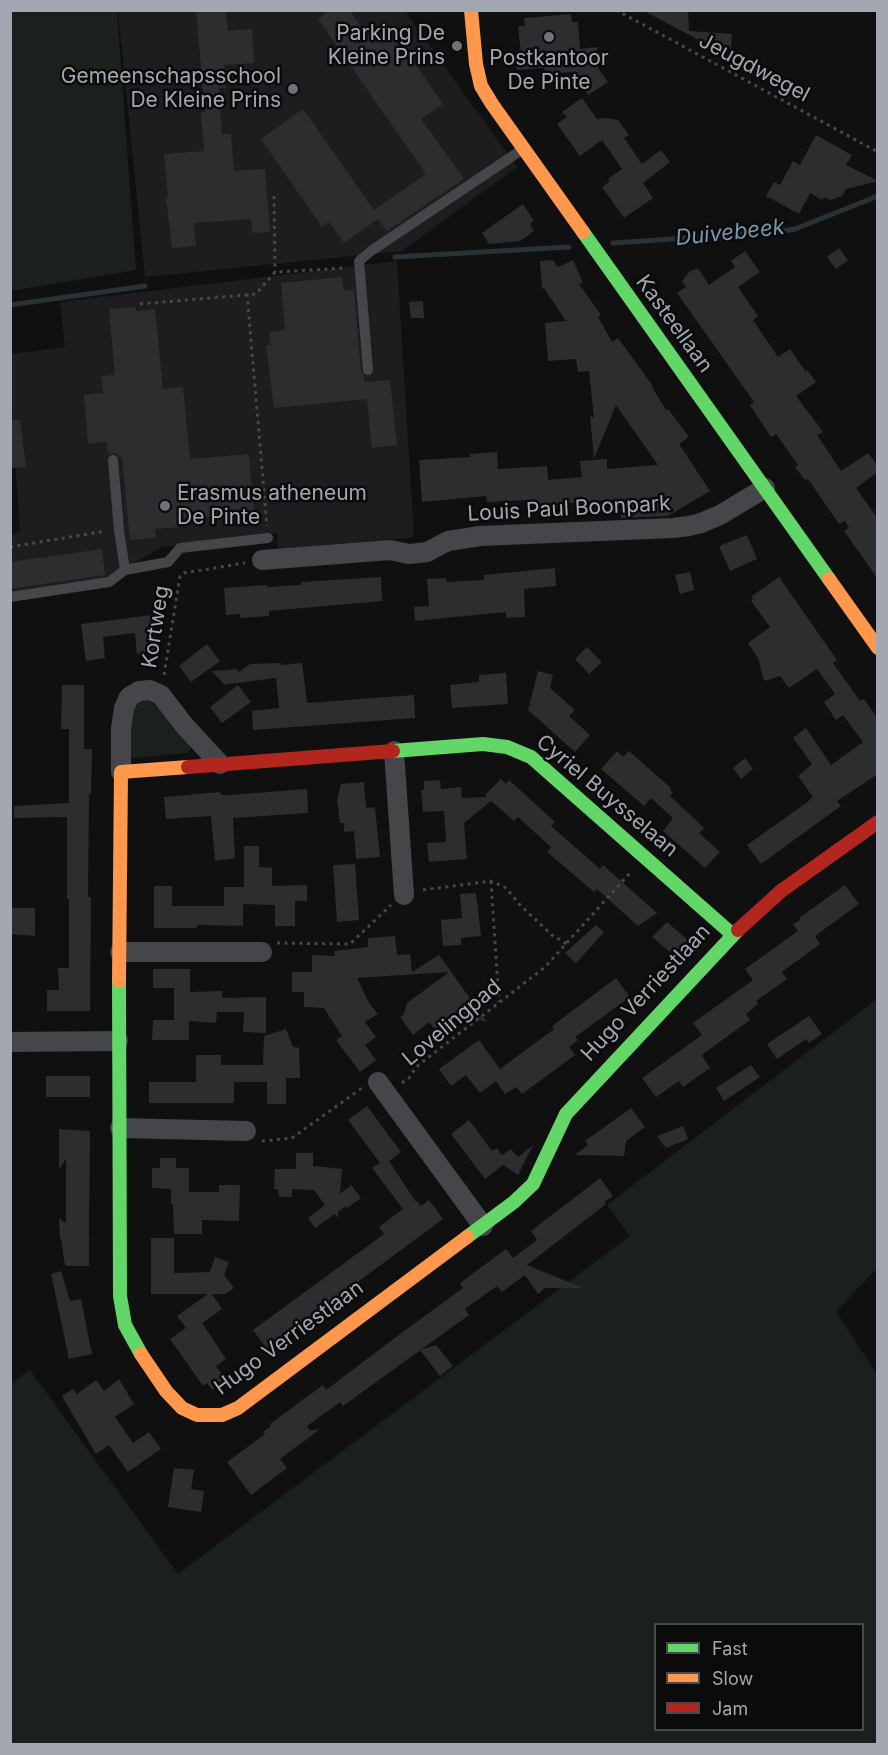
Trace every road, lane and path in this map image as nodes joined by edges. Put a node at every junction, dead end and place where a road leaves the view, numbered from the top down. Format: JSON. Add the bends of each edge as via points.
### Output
{"nodes":[{"id":1,"x":471,"y":10,"type":"edge"},
{"id":2,"x":616,"y":10,"type":"edge"},
{"id":3,"x":523,"y":149,"type":"junction"},
{"id":4,"x":878,"y":152,"type":"edge"},
{"id":5,"x":274,"y":196,"type":"dead end"},
{"id":6,"x":360,"y":267,"type":"junction"},
{"id":7,"x":275,"y":272,"type":"junction"},
{"id":8,"x":247,"y":294,"type":"junction"},
{"id":9,"x":140,"y":304,"type":"dead end"},
{"id":10,"x":368,"y":370,"type":"dead end"},
{"id":11,"x":113,"y":460,"type":"dead end"},
{"id":12,"x":765,"y":488,"type":"junction"},
{"id":13,"x":119,"y":530,"type":"junction"},
{"id":14,"x":268,"y":538,"type":"joint"},
{"id":15,"x":10,"y":547,"type":"edge"},
{"id":16,"x":262,"y":560,"type":"joint"},
{"id":17,"x":125,"y":570,"type":"junction"},
{"id":18,"x":10,"y":597,"type":"edge"},
{"id":19,"x":878,"y":648,"type":"edge"},
{"id":20,"x":161,"y":695,"type":"junction"},
{"id":21,"x":394,"y":751,"type":"junction"},
{"id":22,"x":220,"y":764,"type":"junction"},
{"id":23,"x":121,"y":772,"type":"junction"},
{"id":24,"x":878,"y":822,"type":"edge"},
{"id":25,"x":644,"y":857,"type":"junction"},
{"id":26,"x":491,"y":881,"type":"junction"},
{"id":27,"x":404,"y":895,"type":"junction"},
{"id":28,"x":733,"y":935,"type":"junction"},
{"id":29,"x":567,"y":945,"type":"junction"},
{"id":30,"x":120,"y":952,"type":"junction"},
{"id":31,"x":262,"y":952,"type":"joint"},
{"id":32,"x":499,"y":1002,"type":"junction"},
{"id":33,"x":118,"y":1041,"type":"junction"},
{"id":34,"x":10,"y":1042,"type":"edge"},
{"id":35,"x":378,"y":1082,"type":"junction"},
{"id":36,"x":120,"y":1128,"type":"junction"},
{"id":37,"x":246,"y":1131,"type":"joint"},
{"id":38,"x":483,"y":1226,"type":"junction"}],
"edges":[{"from":1,"to":3,"type":"street","name":"Kasteellaan","via":[[481,86]]},
{"from":2,"to":4,"type":"path","name":"Jeugdwegel"},
{"from":3,"to":6,"type":"lane","via":[[371,251],[359,261]]},
{"from":3,"to":12,"type":"street","name":"Kasteellaan"},
{"from":5,"to":7,"type":"path"},
{"from":6,"to":7,"type":"path"},
{"from":6,"to":10,"type":"lane"},
{"from":7,"to":8,"type":"path","via":[[256,294]]},
{"from":8,"to":9,"type":"path"},
{"from":8,"to":14,"type":"path"},
{"from":11,"to":13,"type":"lane"},
{"from":12,"to":16,"type":"street","name":"Louis Paul Boonpark","via":[[711,519],[673,528],[480,537],[409,554],[390,550]]},
{"from":12,"to":19,"type":"street","name":"Kasteellaan"},
{"from":13,"to":15,"type":"path"},
{"from":13,"to":17,"type":"lane"},
{"from":14,"to":17,"type":"lane","via":[[180,548],[168,562]]},
{"from":16,"to":20,"type":"path","name":"Kortweg","via":[[180,576]]},
{"from":17,"to":18,"type":"lane","via":[[110,582]]},
{"from":20,"to":22,"type":"street"},
{"from":20,"to":23,"type":"street","via":[[150,690],[129,697],[121,729]]},
{"from":21,"to":22,"type":"street","name":"Cyriel Buysselaan"},
{"from":21,"to":25,"type":"street","name":"Cyriel Buysselaan","via":[[483,744],[507,747],[531,757]]},
{"from":21,"to":27,"type":"street"},
{"from":22,"to":23,"type":"street","name":"Cyriel Buysselaan"},
{"from":23,"to":30,"type":"street"},
{"from":24,"to":28,"type":"street","name":"Hugo Verriestlaan","via":[[781,891]]},
{"from":25,"to":28,"type":"street","name":"Cyriel Buysselaan"},
{"from":25,"to":29,"type":"path","name":"Lovelingpad"},
{"from":26,"to":27,"type":"path"},
{"from":26,"to":29,"type":"path","via":[[506,888],[554,937]]},
{"from":26,"to":32,"type":"path"},
{"from":27,"to":31,"type":"path","via":[[350,944],[274,943]]},
{"from":28,"to":38,"type":"street","name":"Hugo Verriestlaan","via":[[566,1114],[533,1184]]},
{"from":29,"to":32,"type":"path","name":"Lovelingpad"},
{"from":30,"to":31,"type":"street"},
{"from":30,"to":33,"type":"street"},
{"from":32,"to":35,"type":"path","name":"Lovelingpad","via":[[416,1067],[399,1086]]},
{"from":33,"to":34,"type":"street"},
{"from":33,"to":36,"type":"street","name":"Hugo Verriestlaan"},
{"from":35,"to":37,"type":"path","name":"Lovelingpad","via":[[360,1089],[292,1138],[258,1141]]},
{"from":35,"to":38,"type":"street"},
{"from":36,"to":37,"type":"street"},
{"from":36,"to":38,"type":"street","name":"Hugo Verriestlaan","via":[[120,1296],[125,1325],[166,1391],[182,1408],[197,1415],[222,1415],[238,1408]]}]}
